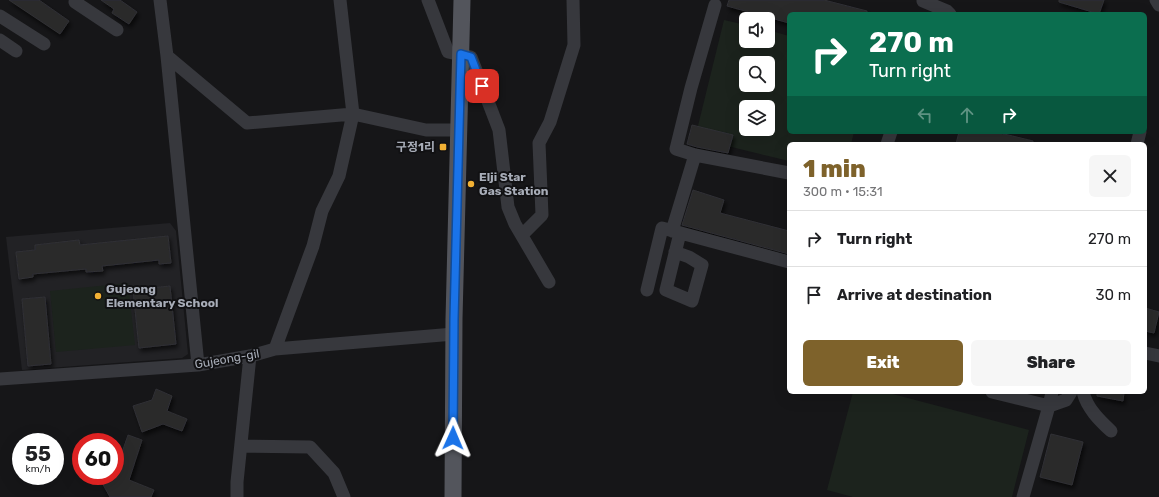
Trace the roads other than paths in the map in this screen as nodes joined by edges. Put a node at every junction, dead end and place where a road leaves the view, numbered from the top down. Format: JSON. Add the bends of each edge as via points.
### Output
{"nodes":[{"id":1,"x":160,"y":0,"type":"edge"},
{"id":2,"x":340,"y":0,"type":"edge"},
{"id":3,"x":428,"y":0,"type":"edge"},
{"id":4,"x":462,"y":0,"type":"edge"},
{"id":5,"x":573,"y":0,"type":"edge"},
{"id":6,"x":1156,"y":0,"type":"edge"},
{"id":7,"x":74,"y":1,"type":"edge"},
{"id":8,"x":715,"y":5,"type":"dead end"},
{"id":9,"x":922,"y":5,"type":"edge"},
{"id":10,"x":1159,"y":5,"type":"edge"},
{"id":11,"x":948,"y":12,"type":"edge"},
{"id":12,"x":0,"y":16,"type":"edge"},
{"id":13,"x":117,"y":30,"type":"dead end"},
{"id":14,"x":0,"y":40,"type":"edge"},
{"id":15,"x":44,"y":44,"type":"dead end"},
{"id":16,"x":16,"y":51,"type":"dead end"},
{"id":17,"x":461,"y":54,"type":"junction"},
{"id":18,"x":167,"y":56,"type":"junction"},
{"id":19,"x":353,"y":114,"type":"junction"},
{"id":20,"x":459,"y":130,"type":"junction"},
{"id":21,"x":695,"y":155,"type":"junction"},
{"id":22,"x":787,"y":173,"type":"edge"},
{"id":23,"x":676,"y":232,"type":"junction"},
{"id":24,"x":522,"y":235,"type":"junction"},
{"id":25,"x":675,"y":252,"type":"dead end"},
{"id":26,"x":787,"y":261,"type":"edge"},
{"id":27,"x":549,"y":282,"type":"dead end"},
{"id":28,"x":647,"y":290,"type":"dead end"},
{"id":29,"x":454,"y":334,"type":"junction"},
{"id":30,"x":275,"y":350,"type":"junction"},
{"id":31,"x":1147,"y":353,"type":"edge"},
{"id":32,"x":250,"y":356,"type":"junction"},
{"id":33,"x":1159,"y":356,"type":"edge"},
{"id":34,"x":198,"y":365,"type":"junction"},
{"id":35,"x":0,"y":379,"type":"edge"},
{"id":36,"x":1000,"y":394,"type":"edge"},
{"id":37,"x":1052,"y":394,"type":"edge"},
{"id":38,"x":1069,"y":394,"type":"edge"},
{"id":39,"x":1084,"y":394,"type":"edge"},
{"id":40,"x":1049,"y":406,"type":"junction"},
{"id":41,"x":1111,"y":431,"type":"dead end"},
{"id":42,"x":241,"y":446,"type":"junction"},
{"id":43,"x":237,"y":497,"type":"edge"},
{"id":44,"x":344,"y":497,"type":"edge"},
{"id":45,"x":453,"y":497,"type":"edge"},
{"id":46,"x":1023,"y":497,"type":"edge"}],
"edges":[{"from":1,"to":18,"type":"street"},
{"from":2,"to":19,"type":"street"},
{"from":3,"to":17,"type":"street","via":[[448,52]]},
{"from":4,"to":17,"type":"main road"},
{"from":5,"to":24,"type":"street","via":[[574,45],[550,122],[539,144],[542,215]]},
{"from":6,"to":10,"type":"street"},
{"from":7,"to":13,"type":"street"},
{"from":8,"to":21,"type":"street","via":[[676,150]]},
{"from":9,"to":11,"type":"street"},
{"from":12,"to":15,"type":"street"},
{"from":14,"to":16,"type":"street"},
{"from":17,"to":20,"type":"main road"},
{"from":17,"to":24,"type":"street","via":[[471,57],[499,130],[508,207]]},
{"from":18,"to":19,"type":"street","via":[[247,123]]},
{"from":18,"to":34,"type":"street"},
{"from":19,"to":20,"type":"street","via":[[426,130]]},
{"from":19,"to":30,"type":"street","via":[[339,176],[322,211],[313,246]]},
{"from":20,"to":29,"type":"main road"},
{"from":21,"to":22,"type":"street"},
{"from":21,"to":23,"type":"street"},
{"from":23,"to":25,"type":"street"},
{"from":23,"to":26,"type":"street"},
{"from":23,"to":28,"type":"street","via":[[662,228]]},
{"from":24,"to":27,"type":"street"},
{"from":29,"to":30,"type":"street","name":"Gujeong-gil"},
{"from":29,"to":45,"type":"main road"},
{"from":30,"to":32,"type":"street","name":"Gujeong-gil"},
{"from":31,"to":33,"type":"street"},
{"from":32,"to":34,"type":"street","name":"Gujeong-gil"},
{"from":32,"to":42,"type":"street"},
{"from":34,"to":35,"type":"street","name":"Gujeong-gil"},
{"from":36,"to":40,"type":"street"},
{"from":37,"to":40,"type":"street"},
{"from":38,"to":40,"type":"street","via":[[1066,400]]},
{"from":39,"to":41,"type":"street","via":[[1098,419]]},
{"from":40,"to":46,"type":"street"},
{"from":42,"to":43,"type":"street"},
{"from":42,"to":44,"type":"street","via":[[310,447],[334,473]]}]}
